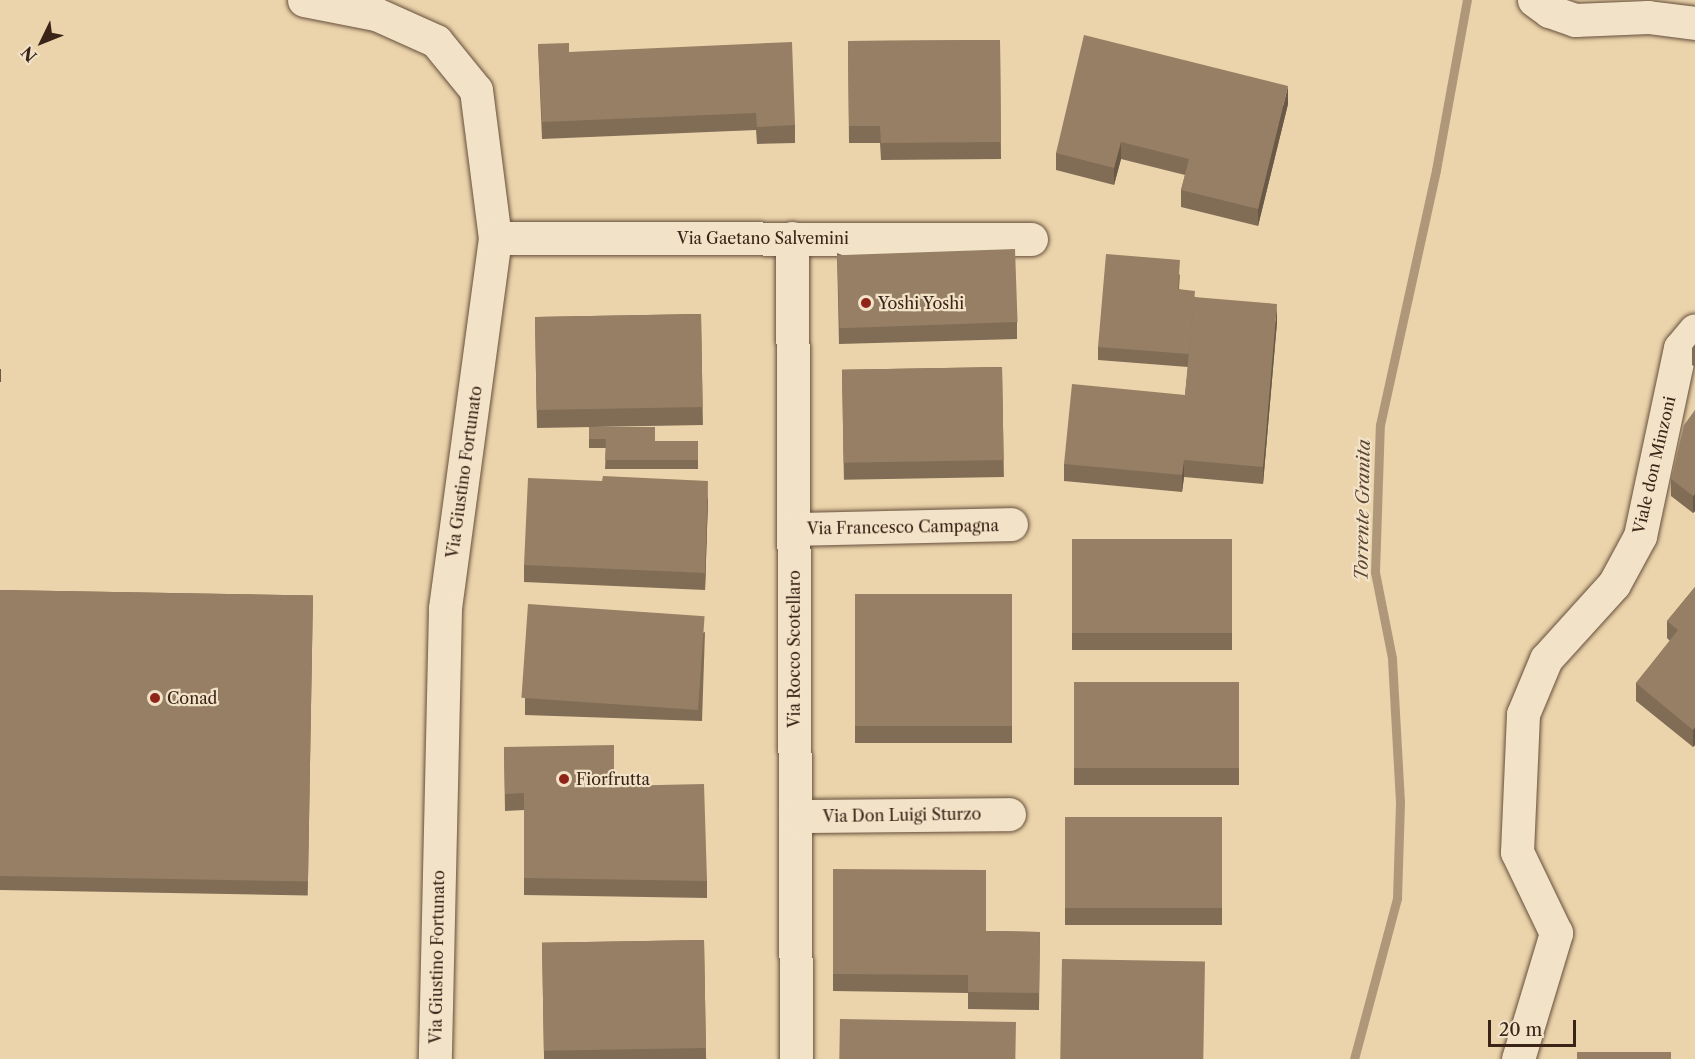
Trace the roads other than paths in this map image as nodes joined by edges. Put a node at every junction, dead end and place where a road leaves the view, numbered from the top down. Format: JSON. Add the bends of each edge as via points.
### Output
{"nodes":[{"id":1,"x":304,"y":0,"type":"edge"},
{"id":2,"x":1534,"y":0,"type":"edge"},
{"id":3,"x":1695,"y":23,"type":"edge"},
{"id":4,"x":495,"y":238,"type":"junction"},
{"id":5,"x":792,"y":238,"type":"junction"},
{"id":6,"x":1031,"y":239,"type":"dead end"},
{"id":7,"x":1695,"y":330,"type":"edge"},
{"id":8,"x":1011,"y":524,"type":"dead end"},
{"id":9,"x":794,"y":529,"type":"junction"},
{"id":10,"x":1009,"y":814,"type":"dead end"},
{"id":11,"x":795,"y":816,"type":"junction"},
{"id":12,"x":435,"y":1059,"type":"edge"},
{"id":13,"x":796,"y":1059,"type":"edge"},
{"id":14,"x":1518,"y":1059,"type":"edge"}],
"edges":[{"from":1,"to":4,"type":"street","name":"Via Giustino Fortunato","via":[[376,14],[436,40],[476,90]]},
{"from":2,"to":3,"type":"street","via":[[1549,11],[1575,20],[1648,17]]},
{"from":4,"to":5,"type":"street","name":"Via Gaetano Salvemini"},
{"from":4,"to":12,"type":"street","name":"Via Giustino Fortunato","via":[[445,609]]},
{"from":5,"to":6,"type":"street","name":"Via Gaetano Salvemini"},
{"from":5,"to":9,"type":"street","name":"Via Rocco Scotellaro"},
{"from":7,"to":14,"type":"street","name":"Viale don Minzoni","via":[[1680,348],[1640,536],[1614,584],[1546,659],[1523,714],[1516,852],[1556,933]]},
{"from":8,"to":9,"type":"street","name":"Via Francesco Campagna"},
{"from":9,"to":11,"type":"street","name":"Via Rocco Scotellaro"},
{"from":10,"to":11,"type":"street","name":"Via Don Luigi Sturzo"},
{"from":11,"to":13,"type":"street","name":"Via Rocco Scotellaro"}]}
